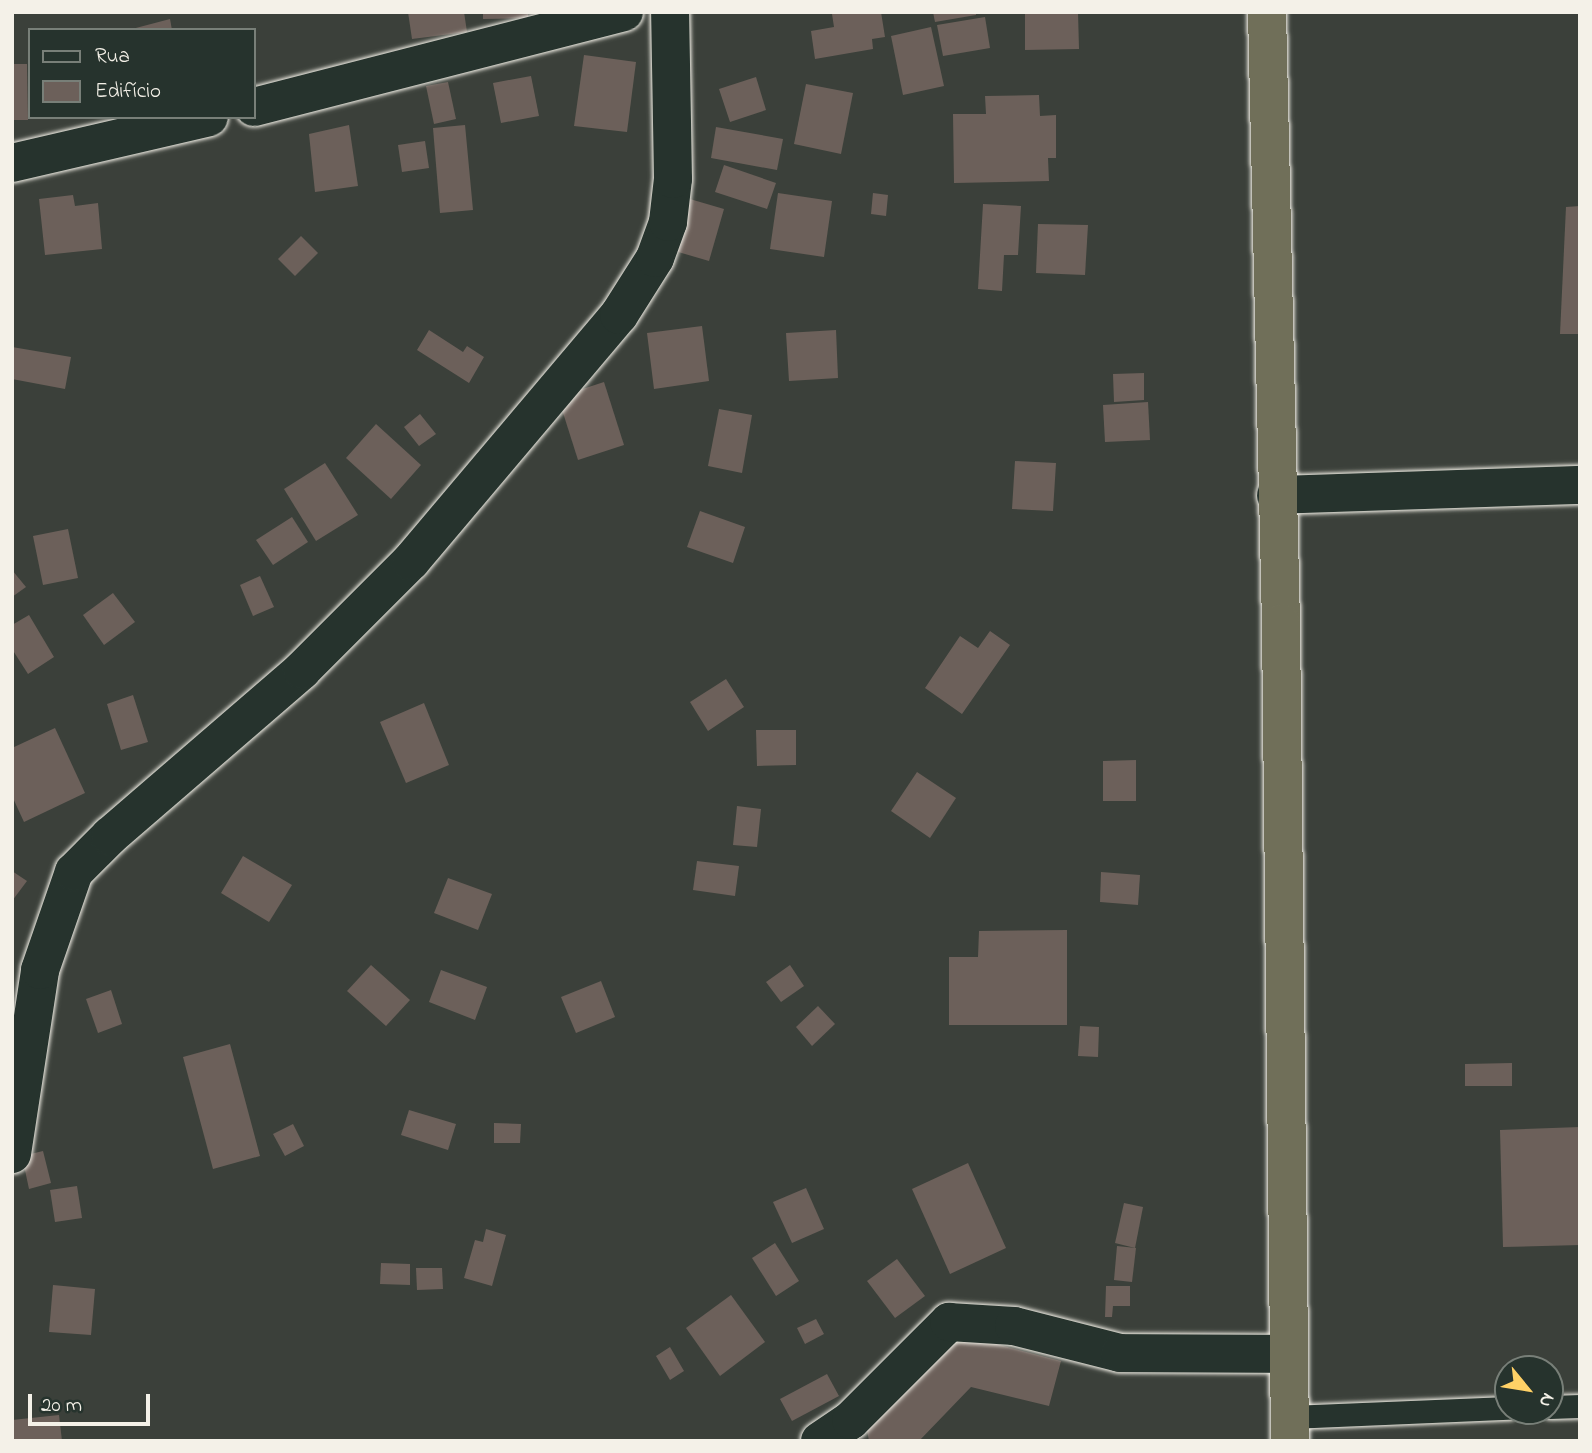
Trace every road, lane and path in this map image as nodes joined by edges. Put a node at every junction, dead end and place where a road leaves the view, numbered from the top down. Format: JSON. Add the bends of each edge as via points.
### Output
{"nodes":[{"id":1,"x":624,"y":12,"type":"edge"},
{"id":2,"x":670,"y":12,"type":"edge"},
{"id":3,"x":1267,"y":12,"type":"edge"},
{"id":4,"x":256,"y":106,"type":"edge"},
{"id":5,"x":200,"y":119,"type":"edge"},
{"id":6,"x":12,"y":163,"type":"edge"},
{"id":7,"x":1580,"y":485,"type":"edge"},
{"id":8,"x":1276,"y":495,"type":"junction"},
{"id":9,"x":12,"y":1154,"type":"edge"},
{"id":10,"x":1289,"y":1354,"type":"junction"},
{"id":11,"x":1494,"y":1409,"type":"edge"},
{"id":12,"x":1290,"y":1429,"type":"edge"},
{"id":13,"x":820,"y":1441,"type":"edge"}],
"edges":[{"from":1,"to":4,"type":"street"},
{"from":2,"to":9,"type":"street","via":[[673,179],[668,222],[655,258],[619,315],[411,561],[302,670],[74,872],[40,970]]},
{"from":3,"to":8,"type":"highway"},
{"from":5,"to":6,"type":"street"},
{"from":7,"to":8,"type":"street"},
{"from":8,"to":10,"type":"highway"},
{"from":10,"to":12,"type":"highway"},
{"from":10,"to":13,"type":"street","via":[[1120,1353],[1014,1326],[948,1322],[851,1420]]},
{"from":11,"to":12,"type":"lane"}]}
